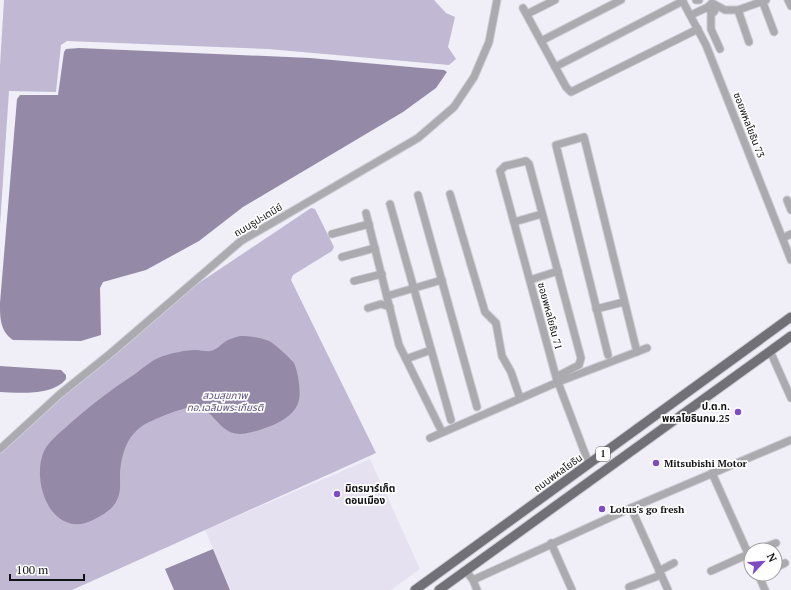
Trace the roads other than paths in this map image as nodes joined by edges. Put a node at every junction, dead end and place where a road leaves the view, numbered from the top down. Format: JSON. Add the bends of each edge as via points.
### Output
{"nodes":[{"id":1,"x":497,"y":0,"type":"edge"},
{"id":2,"x":555,"y":0,"type":"edge"},
{"id":3,"x":621,"y":0,"type":"edge"},
{"id":4,"x":763,"y":0,"type":"edge"},
{"id":5,"x":788,"y":0,"type":"edge"},
{"id":6,"x":683,"y":1,"type":"edge"},
{"id":7,"x":712,"y":6,"type":"edge"},
{"id":8,"x":791,"y":6,"type":"edge"},
{"id":9,"x":738,"y":10,"type":"junction"},
{"id":10,"x":693,"y":17,"type":"junction"},
{"id":11,"x":698,"y":29,"type":"junction"},
{"id":12,"x":774,"y":32,"type":"dead end"},
{"id":13,"x":541,"y":41,"type":"junction"},
{"id":14,"x":749,"y":42,"type":"dead end"},
{"id":15,"x":720,"y":50,"type":"dead end"},
{"id":16,"x":555,"y":67,"type":"junction"},
{"id":17,"x":450,"y":194,"type":"dead end"},
{"id":18,"x":418,"y":195,"type":"dead end"},
{"id":19,"x":787,"y":200,"type":"dead end"},
{"id":20,"x":390,"y":204,"type":"dead end"},
{"id":21,"x":791,"y":210,"type":"edge"},
{"id":22,"x":366,"y":213,"type":"dead end"},
{"id":23,"x":542,"y":214,"type":"junction"},
{"id":24,"x":514,"y":222,"type":"junction"},
{"id":25,"x":369,"y":224,"type":"junction"},
{"id":26,"x":332,"y":234,"type":"dead end"},
{"id":27,"x":375,"y":248,"type":"junction"},
{"id":28,"x":342,"y":257,"type":"dead end"},
{"id":29,"x":791,"y":260,"type":"edge"},
{"id":30,"x":558,"y":271,"type":"junction"},
{"id":31,"x":382,"y":274,"type":"junction"},
{"id":32,"x":442,"y":280,"type":"junction"},
{"id":33,"x":530,"y":280,"type":"junction"},
{"id":34,"x":354,"y":281,"type":"dead end"},
{"id":35,"x":414,"y":288,"type":"junction"},
{"id":36,"x":387,"y":296,"type":"junction"},
{"id":37,"x":624,"y":302,"type":"junction"},
{"id":38,"x":390,"y":307,"type":"junction"},
{"id":39,"x":368,"y":308,"type":"dead end"},
{"id":40,"x":596,"y":309,"type":"junction"},
{"id":41,"x":791,"y":317,"type":"edge"},
{"id":42,"x":773,"y":330,"type":"junction"},
{"id":43,"x":787,"y":339,"type":"edge"},
{"id":44,"x":646,"y":348,"type":"dead end"},
{"id":45,"x":431,"y":350,"type":"junction"},
{"id":46,"x":770,"y":351,"type":"junction"},
{"id":47,"x":637,"y":352,"type":"junction"},
{"id":48,"x":608,"y":355,"type":"dead end"},
{"id":49,"x":406,"y":359,"type":"junction"},
{"id":50,"x":557,"y":379,"type":"junction"},
{"id":51,"x":790,"y":394,"type":"edge"},
{"id":52,"x":520,"y":398,"type":"junction"},
{"id":53,"x":477,"y":407,"type":"dead end"},
{"id":54,"x":451,"y":420,"type":"dead end"},
{"id":55,"x":442,"y":432,"type":"junction"},
{"id":56,"x":430,"y":438,"type":"dead end"},
{"id":57,"x":791,"y":440,"type":"edge"},
{"id":58,"x":0,"y":449,"type":"edge"},
{"id":59,"x":589,"y":464,"type":"junction"},
{"id":60,"x":712,"y":473,"type":"junction"},
{"id":61,"x":631,"y":508,"type":"junction"},
{"id":62,"x":744,"y":542,"type":"edge"},
{"id":63,"x":551,"y":543,"type":"junction"},
{"id":64,"x":459,"y":559,"type":"junction"},
{"id":65,"x":743,"y":559,"type":"edge"},
{"id":66,"x":674,"y":563,"type":"dead end"},
{"id":67,"x":466,"y":571,"type":"junction"},
{"id":68,"x":711,"y":571,"type":"dead end"},
{"id":69,"x":660,"y":573,"type":"junction"},
{"id":70,"x":473,"y":580,"type":"junction"},
{"id":71,"x":629,"y":587,"type":"dead end"},
{"id":72,"x":415,"y":590,"type":"edge"},
{"id":73,"x":439,"y":590,"type":"edge"},
{"id":74,"x":478,"y":590,"type":"edge"},
{"id":75,"x":572,"y":590,"type":"edge"},
{"id":76,"x":668,"y":590,"type":"edge"}],
"edges":[{"from":1,"to":58,"type":"street","name":"ถนนธูปะเตมีย์","via":[[489,42],[474,77],[454,106],[418,138],[241,241],[60,394]]},
{"from":2,"to":13,"type":"street","via":[[525,11]]},
{"from":3,"to":13,"type":"street"},
{"from":4,"to":9,"type":"street"},
{"from":4,"to":12,"type":"street"},
{"from":5,"to":8,"type":"street"},
{"from":6,"to":10,"type":"street","name":"ซอยพหลโยธิน 73"},
{"from":6,"to":16,"type":"street"},
{"from":7,"to":9,"type":"street"},
{"from":7,"to":10,"type":"street"},
{"from":7,"to":15,"type":"street","via":[[711,30]]},
{"from":9,"to":14,"type":"street"},
{"from":10,"to":11,"type":"street","name":"ซอยพหลโยธิน 73"},
{"from":11,"to":16,"type":"street","via":[[571,92]]},
{"from":11,"to":29,"type":"street","name":"ซอยพหลโยธิน 73"},
{"from":13,"to":16,"type":"street"},
{"from":17,"to":52,"type":"street","via":[[485,312],[496,323],[502,356]]},
{"from":18,"to":32,"type":"street"},
{"from":19,"to":21,"type":"street"},
{"from":20,"to":35,"type":"street"},
{"from":22,"to":25,"type":"street"},
{"from":23,"to":24,"type":"street"},
{"from":23,"to":24,"type":"street","name":"ซอยพหลโยธิน 71","via":[[527,161],[505,166],[500,171]]},
{"from":23,"to":30,"type":"street"},
{"from":24,"to":33,"type":"street","name":"ซอยพหลโยธิน 71"},
{"from":25,"to":26,"type":"street"},
{"from":25,"to":27,"type":"street"},
{"from":27,"to":28,"type":"street"},
{"from":27,"to":31,"type":"street"},
{"from":30,"to":33,"type":"street"},
{"from":30,"to":50,"type":"street","via":[[581,361]]},
{"from":31,"to":34,"type":"street"},
{"from":31,"to":36,"type":"street"},
{"from":32,"to":35,"type":"street"},
{"from":32,"to":53,"type":"street"},
{"from":33,"to":50,"type":"street","name":"ซอยพหลโยธิน 71"},
{"from":35,"to":36,"type":"street"},
{"from":35,"to":45,"type":"street"},
{"from":36,"to":38,"type":"street"},
{"from":37,"to":40,"type":"street"},
{"from":37,"to":40,"type":"street","via":[[584,137],[556,145]]},
{"from":37,"to":47,"type":"street"},
{"from":38,"to":39,"type":"street","via":[[381,304]]},
{"from":38,"to":49,"type":"street","via":[[399,345]]},
{"from":40,"to":48,"type":"street"},
{"from":41,"to":42,"type":"main road","name":"ถนนพหลโยธิน","number":"1"},
{"from":42,"to":43,"type":"main road","via":[[774,339],[778,342]]},
{"from":42,"to":59,"type":"main road","name":"ถนนพหลโยธิน","number":"1"},
{"from":43,"to":46,"type":"main road","number":"1"},
{"from":44,"to":47,"type":"street"},
{"from":45,"to":49,"type":"street"},
{"from":45,"to":54,"type":"street"},
{"from":46,"to":51,"type":"street"},
{"from":46,"to":67,"type":"main road","number":"1"},
{"from":47,"to":50,"type":"street"},
{"from":49,"to":55,"type":"street"},
{"from":50,"to":52,"type":"street"},
{"from":50,"to":59,"type":"street","name":"ซอยพหลโยธิน 71"},
{"from":52,"to":55,"type":"street"},
{"from":55,"to":56,"type":"street"},
{"from":57,"to":60,"type":"street"},
{"from":59,"to":64,"type":"main road","name":"ถนนพหลโยธิน","number":"1"},
{"from":60,"to":61,"type":"street"},
{"from":60,"to":62,"type":"street"},
{"from":61,"to":63,"type":"street"},
{"from":61,"to":69,"type":"street"},
{"from":63,"to":70,"type":"street"},
{"from":63,"to":75,"type":"street"},
{"from":64,"to":67,"type":"main road"},
{"from":64,"to":72,"type":"main road","name":"ถนนพหลโยธิน","number":"1"},
{"from":65,"to":68,"type":"street"},
{"from":66,"to":69,"type":"street"},
{"from":67,"to":70,"type":"street"},
{"from":67,"to":73,"type":"main road","number":"1"},
{"from":69,"to":71,"type":"street"},
{"from":69,"to":76,"type":"street"},
{"from":70,"to":74,"type":"street"}]}
